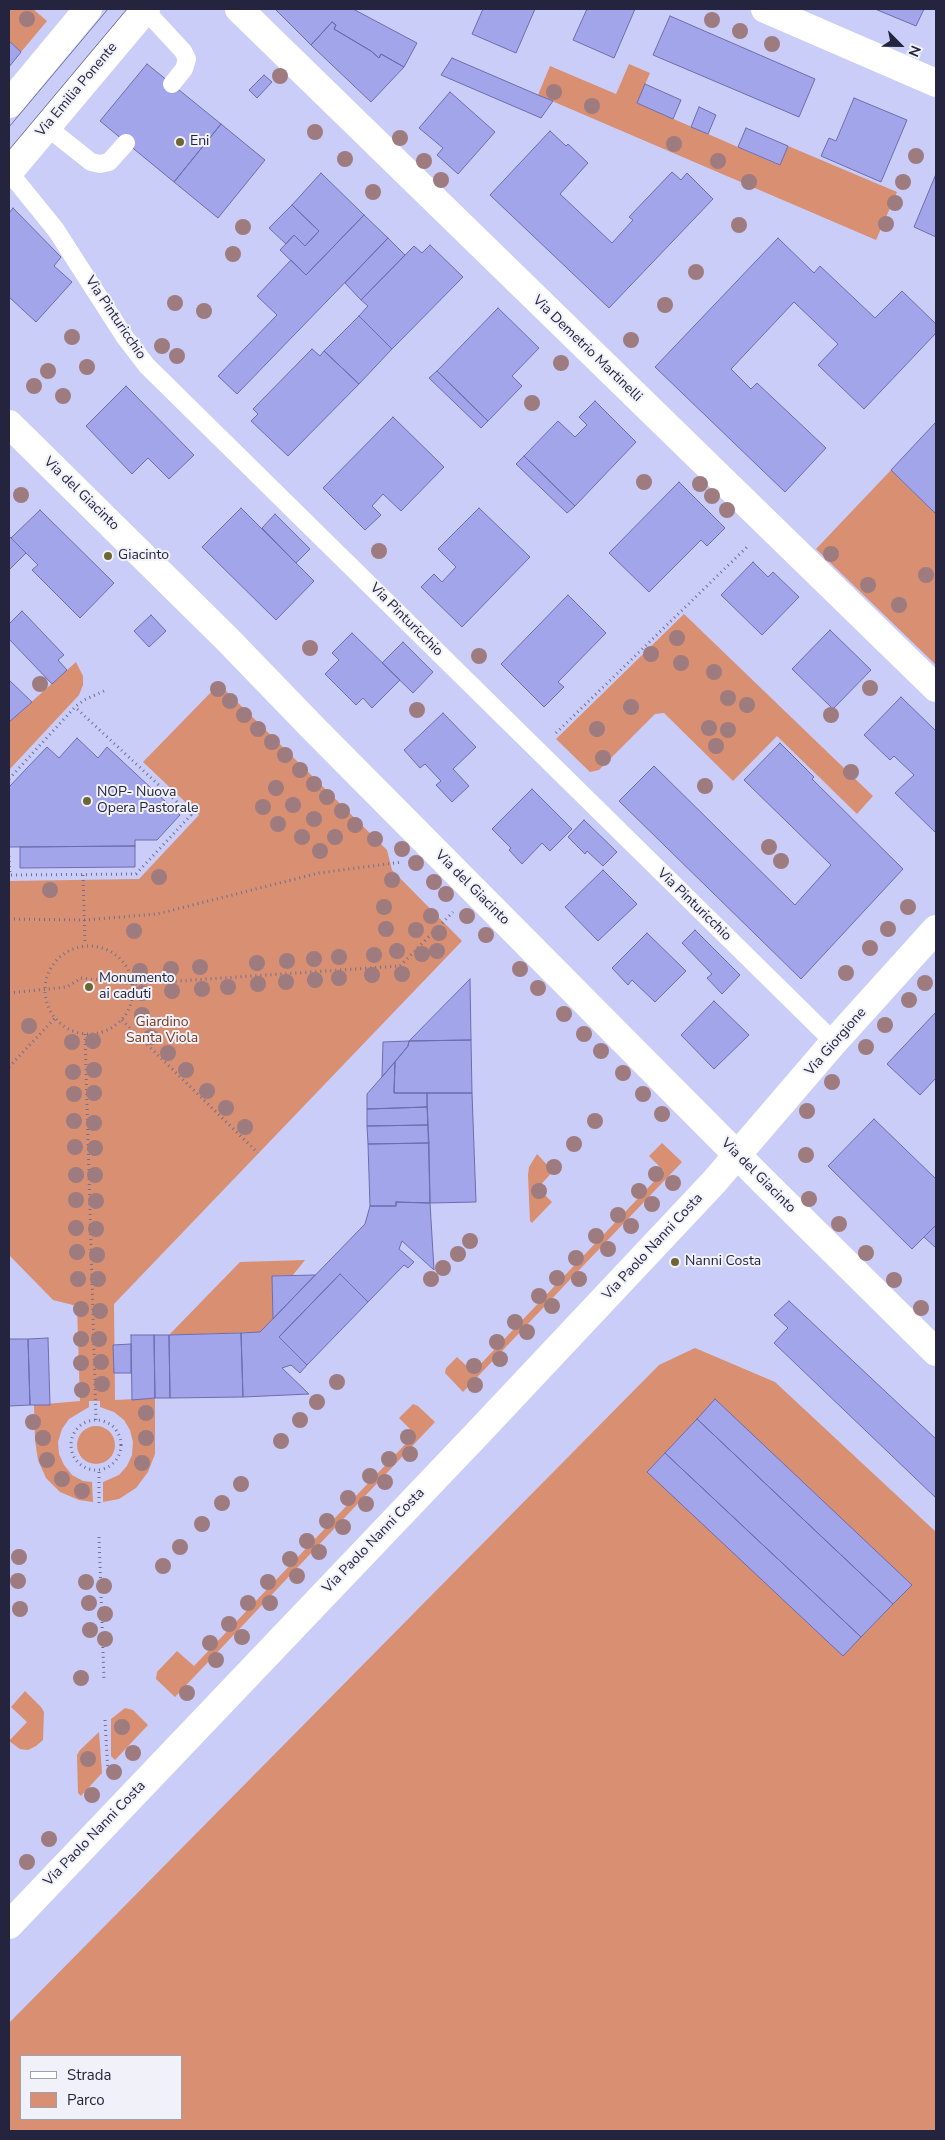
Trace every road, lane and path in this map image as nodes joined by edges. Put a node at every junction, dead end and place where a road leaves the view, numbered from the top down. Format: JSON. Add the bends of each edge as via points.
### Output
{"nodes":[{"id":1,"x":88,"y":9,"type":"edge"},
{"id":2,"x":146,"y":9,"type":"edge"},
{"id":3,"x":239,"y":9,"type":"edge"},
{"id":4,"x":765,"y":9,"type":"edge"},
{"id":5,"x":936,"y":83,"type":"edge"},
{"id":6,"x":172,"y":84,"type":"dead end"},
{"id":7,"x":9,"y":104,"type":"edge"},
{"id":8,"x":47,"y":127,"type":"junction"},
{"id":9,"x":126,"y":143,"type":"dead end"},
{"id":10,"x":9,"y":172,"type":"edge"},
{"id":11,"x":9,"y":424,"type":"edge"},
{"id":12,"x":768,"y":525,"type":"junction"},
{"id":13,"x":936,"y":688,"type":"edge"},
{"id":14,"x":104,"y":691,"type":"dead end"},
{"id":15,"x":75,"y":707,"type":"junction"},
{"id":16,"x":551,"y":739,"type":"dead end"},
{"id":17,"x":9,"y":779,"type":"edge"},
{"id":18,"x":9,"y":856,"type":"edge"},
{"id":19,"x":404,"y":862,"type":"dead end"},
{"id":20,"x":84,"y":875,"type":"junction"},
{"id":21,"x":454,"y":911,"type":"dead end"},
{"id":22,"x":9,"y":919,"type":"edge"},
{"id":23,"x":85,"y":920,"type":"junction"},
{"id":24,"x":936,"y":930,"type":"edge"},
{"id":25,"x":85,"y":945,"type":"junction"},
{"id":26,"x":134,"y":984,"type":"junction"},
{"id":27,"x":45,"y":991,"type":"junction"},
{"id":28,"x":9,"y":994,"type":"edge"},
{"id":29,"x":55,"y":1018,"type":"junction"},
{"id":30,"x":122,"y":1020,"type":"junction"},
{"id":31,"x":85,"y":1034,"type":"junction"},
{"id":32,"x":834,"y":1042,"type":"junction"},
{"id":33,"x":9,"y":1067,"type":"edge"},
{"id":34,"x":258,"y":1153,"type":"dead end"},
{"id":35,"x":737,"y":1156,"type":"junction"},
{"id":36,"x":936,"y":1352,"type":"edge"},
{"id":37,"x":96,"y":1420,"type":"junction"},
{"id":38,"x":99,"y":1470,"type":"junction"},
{"id":39,"x":98,"y":1503,"type":"dead end"},
{"id":40,"x":99,"y":1537,"type":"dead end"},
{"id":41,"x":104,"y":1680,"type":"dead end"},
{"id":42,"x":105,"y":1720,"type":"dead end"},
{"id":43,"x":108,"y":1774,"type":"dead end"},
{"id":44,"x":9,"y":1925,"type":"edge"}],
"edges":[{"from":1,"to":7,"type":"street"},
{"from":2,"to":6,"type":"lane","via":[[187,59],[184,69]]},
{"from":2,"to":8,"type":"street","name":"Via Emilia Ponente"},
{"from":3,"to":12,"type":"street","name":"Via Demetrio Martinelli"},
{"from":4,"to":5,"type":"street"},
{"from":8,"to":9,"type":"lane","via":[[91,162],[100,164],[109,162]]},
{"from":8,"to":10,"type":"street","name":"Via Emilia Ponente"},
{"from":10,"to":32,"type":"lane","name":"Via Pinturicchio","via":[[56,230],[147,366]]},
{"from":11,"to":35,"type":"street","name":"Via del Giacinto","via":[[228,640]]},
{"from":12,"to":13,"type":"street","name":"Via Demetrio Martinelli"},
{"from":12,"to":16,"type":"path"},
{"from":14,"to":15,"type":"path"},
{"from":15,"to":17,"type":"path"},
{"from":15,"to":20,"type":"path","via":[[191,815],[136,874]]},
{"from":18,"to":20,"type":"path","via":[[10,875]]},
{"from":19,"to":23,"type":"path","via":[[319,873],[157,914]]},
{"from":20,"to":23,"type":"path"},
{"from":21,"to":26,"type":"path","via":[[400,966]]},
{"from":22,"to":23,"type":"path"},
{"from":23,"to":25,"type":"path"},
{"from":24,"to":32,"type":"street","name":"Via Giorgione"},
{"from":25,"to":26,"type":"path","via":[[101,947],[118,956]]},
{"from":25,"to":27,"type":"path","via":[[62,954],[53,964],[46,977]]},
{"from":26,"to":27,"type":"path","via":[[81,978],[67,987]]},
{"from":26,"to":30,"type":"path","via":[[133,997]]},
{"from":27,"to":28,"type":"path"},
{"from":27,"to":29,"type":"path"},
{"from":29,"to":31,"type":"path","via":[[64,1026]]},
{"from":29,"to":33,"type":"path"},
{"from":30,"to":31,"type":"path","via":[[112,1029]]},
{"from":30,"to":34,"type":"path"},
{"from":31,"to":37,"type":"path"},
{"from":32,"to":35,"type":"street","name":"Via Giorgione"},
{"from":35,"to":36,"type":"street","name":"Via del Giacinto"},
{"from":35,"to":44,"type":"street","name":"Via Paolo Nanni Costa"},
{"from":37,"to":38,"type":"path","via":[[104,1421],[117,1431],[121,1447],[115,1462]]},
{"from":37,"to":38,"type":"path","via":[[80,1425],[71,1447],[84,1467]]},
{"from":38,"to":39,"type":"path"},
{"from":40,"to":41,"type":"path"},
{"from":42,"to":43,"type":"path"}]}
